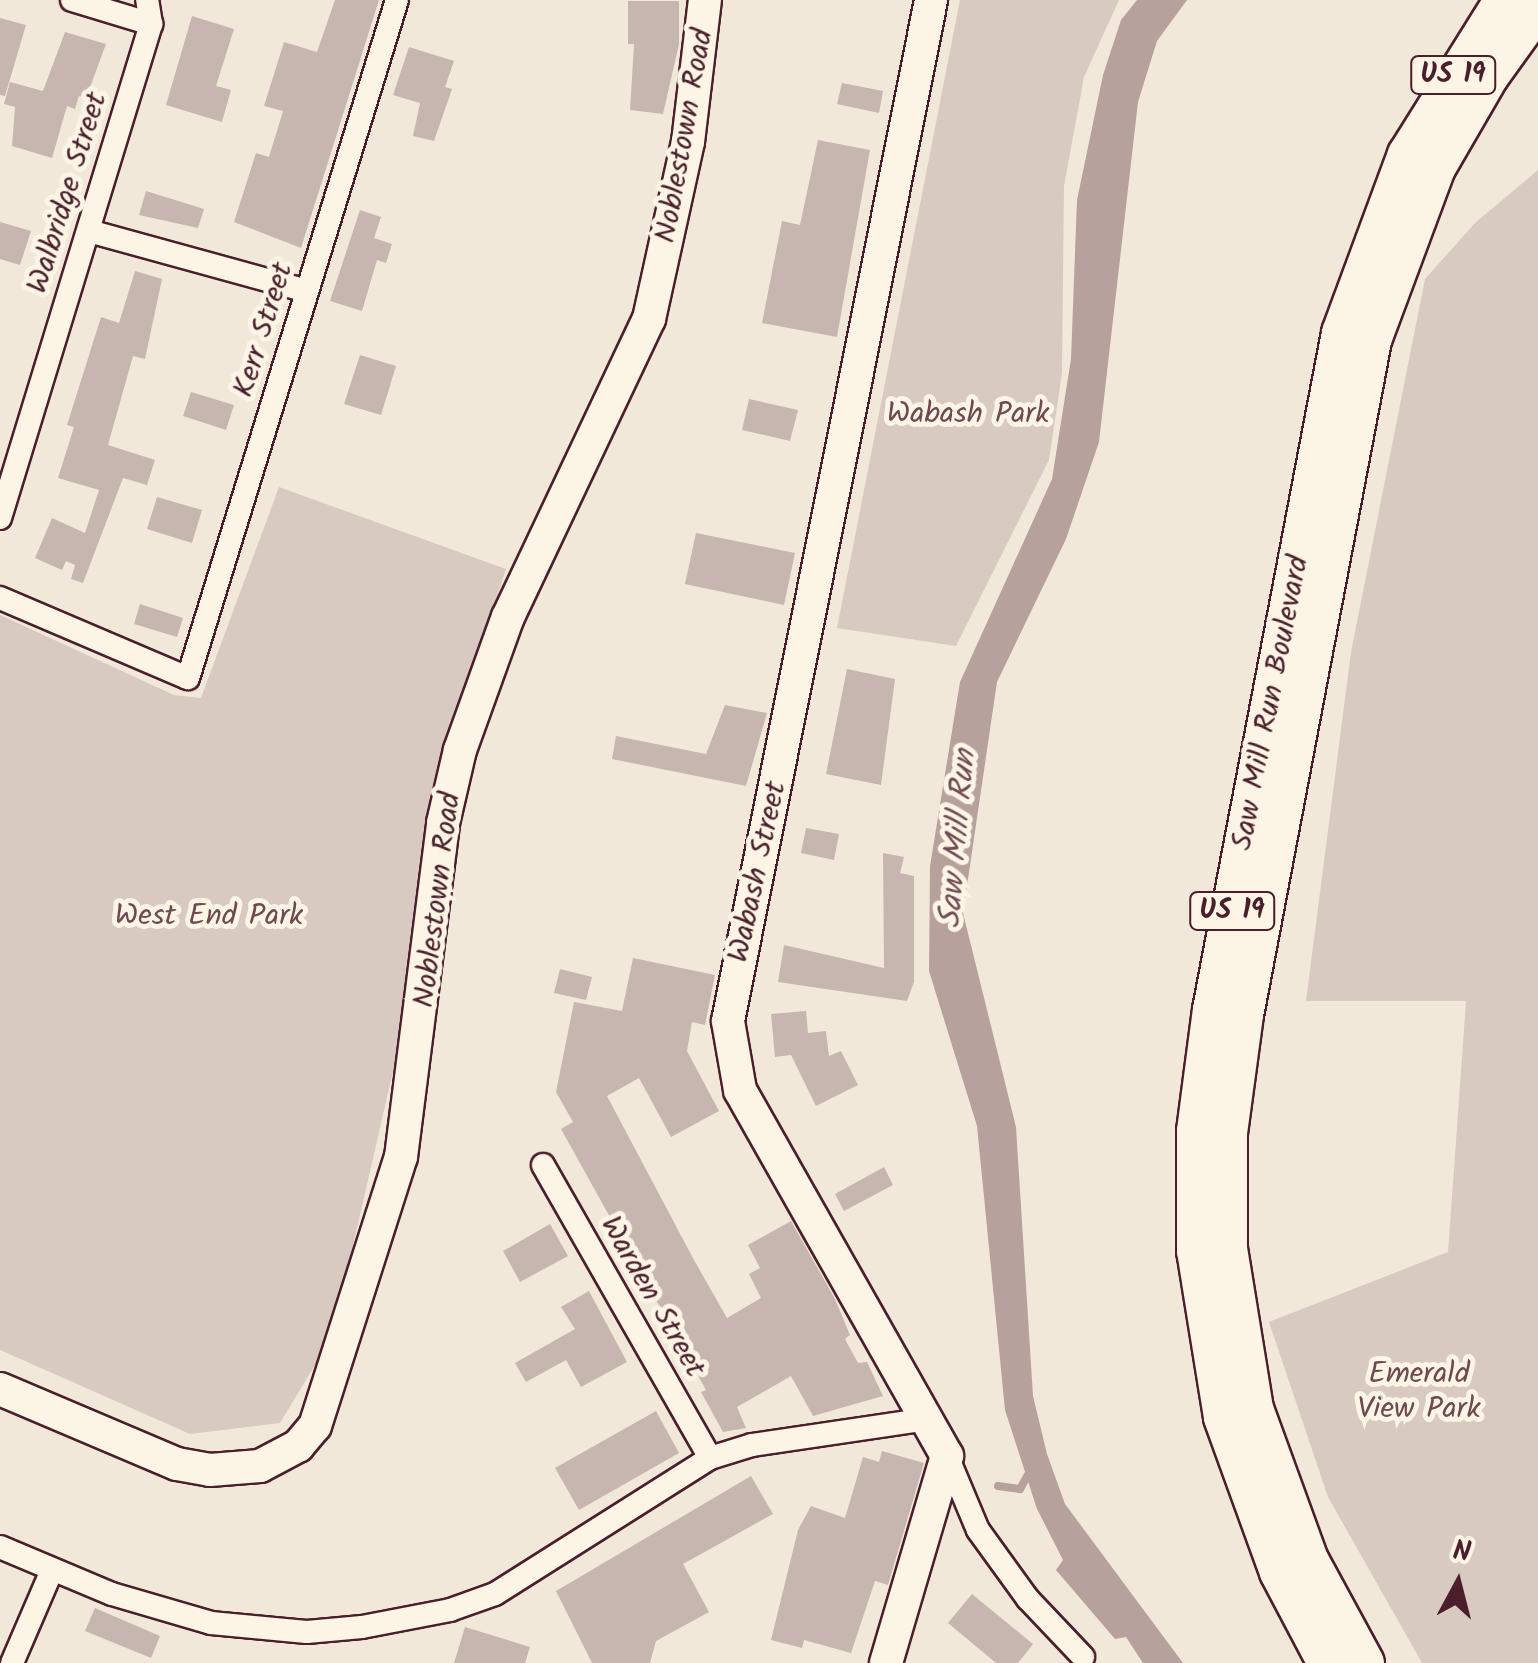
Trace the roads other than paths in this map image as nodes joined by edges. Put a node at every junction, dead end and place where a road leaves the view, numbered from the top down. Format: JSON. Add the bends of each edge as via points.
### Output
{"nodes":[{"id":1,"x":72,"y":0,"type":"edge"},
{"id":2,"x":398,"y":0,"type":"edge"},
{"id":3,"x":705,"y":0,"type":"edge"},
{"id":4,"x":931,"y":0,"type":"edge"},
{"id":5,"x":1505,"y":0,"type":"edge"},
{"id":6,"x":1538,"y":8,"type":"edge"},
{"id":7,"x":149,"y":12,"type":"edge"},
{"id":8,"x":89,"y":230,"type":"junction"},
{"id":9,"x":307,"y":291,"type":"junction"},
{"id":10,"x":0,"y":518,"type":"edge"},
{"id":11,"x":0,"y":598,"type":"edge"},
{"id":12,"x":543,"y":1165,"type":"dead end"},
{"id":13,"x":0,"y":1389,"type":"edge"},
{"id":14,"x":928,"y":1419,"type":"junction"},
{"id":15,"x":947,"y":1456,"type":"junction"},
{"id":16,"x":710,"y":1458,"type":"junction"},
{"id":17,"x":0,"y":1547,"type":"edge"},
{"id":18,"x":52,"y":1570,"type":"junction"},
{"id":19,"x":1083,"y":1657,"type":"dead end"},
{"id":20,"x":12,"y":1663,"type":"edge"},
{"id":21,"x":886,"y":1663,"type":"edge"},
{"id":22,"x":1328,"y":1663,"type":"edge"},
{"id":23,"x":1364,"y":1663,"type":"edge"}],
"edges":[{"from":1,"to":7,"type":"street"},
{"from":2,"to":9,"type":"street","name":"Kerr Street"},
{"from":3,"to":13,"type":"main road","name":"Noblestown Road","via":[[688,142],[649,320],[508,616],[460,750],[443,823],[401,1157],[314,1426],[298,1446],[260,1466],[210,1470],[177,1464]]},
{"from":4,"to":14,"type":"main road","name":"Wabash Street","via":[[728,1021],[740,1090]]},
{"from":5,"to":22,"type":"highway","name":"Saw Mill Run Boulevard","number":"US 19","via":[[1408,155],[1342,333],[1200,1111],[1197,1251],[1220,1400],[1260,1523]]},
{"from":6,"to":23,"type":"highway","name":"Saw Mill Run Boulevard","number":"US 19","via":[[1489,74],[1435,168],[1372,340],[1232,1095],[1227,1249],[1253,1410],[1308,1560]]},
{"from":7,"to":8,"type":"street","name":"Walbridge Street"},
{"from":8,"to":9,"type":"street"},
{"from":8,"to":10,"type":"street","name":"Walbridge Street"},
{"from":9,"to":11,"type":"street","name":"Kerr Street","via":[[188,678]]},
{"from":12,"to":16,"type":"street","name":"Warden Street"},
{"from":14,"to":15,"type":"main road","name":"Wabash Street"},
{"from":14,"to":16,"type":"street"},
{"from":15,"to":19,"type":"street","name":"Wabash Street","via":[[978,1530],[1028,1599]]},
{"from":15,"to":21,"type":"main road"},
{"from":16,"to":18,"type":"street","via":[[496,1594],[405,1620],[307,1632],[211,1623]]},
{"from":17,"to":18,"type":"street"},
{"from":18,"to":20,"type":"street"}]}
